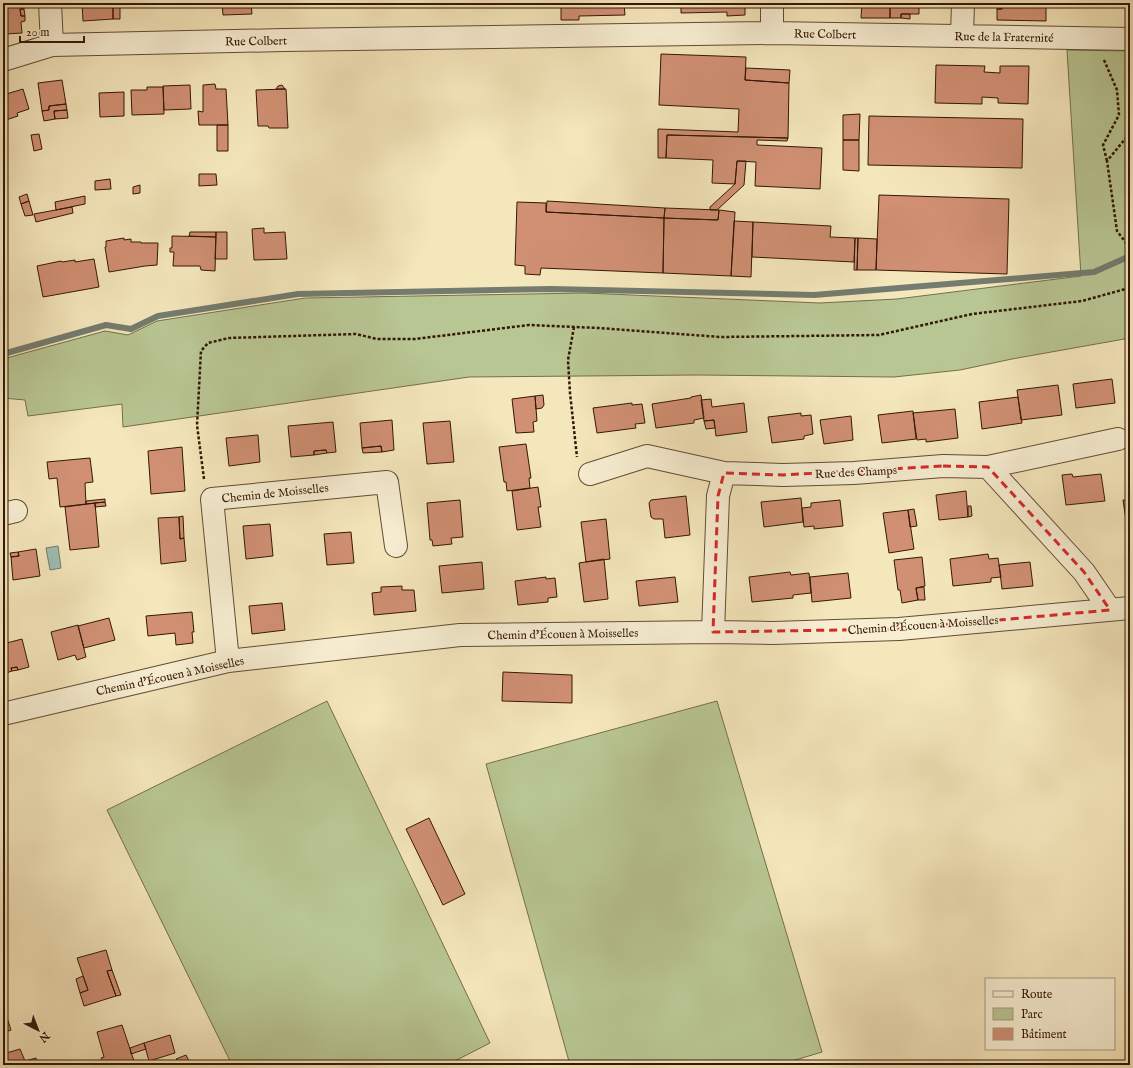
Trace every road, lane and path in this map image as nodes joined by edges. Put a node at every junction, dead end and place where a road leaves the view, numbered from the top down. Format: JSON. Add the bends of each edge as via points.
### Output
{"nodes":[{"id":1,"x":50,"y":3,"type":"edge"},
{"id":2,"x":772,"y":3,"type":"edge"},
{"id":3,"x":963,"y":3,"type":"edge"},
{"id":4,"x":772,"y":33,"type":"junction"},
{"id":5,"x":878,"y":35,"type":"joint"},
{"id":6,"x":962,"y":36,"type":"junction"},
{"id":7,"x":1096,"y":38,"type":"junction"},
{"id":8,"x":1130,"y":39,"type":"edge"},
{"id":9,"x":52,"y":45,"type":"junction"},
{"id":10,"x":3,"y":60,"type":"edge"},
{"id":11,"x":1130,"y":132,"type":"edge"},
{"id":12,"x":1107,"y":161,"type":"junction"},
{"id":13,"x":1130,"y":248,"type":"edge"},
{"id":14,"x":1130,"y":285,"type":"edge"},
{"id":15,"x":574,"y":327,"type":"junction"},
{"id":16,"x":1118,"y":439,"type":"dead end"},
{"id":17,"x":988,"y":467,"type":"junction"},
{"id":18,"x":590,"y":474,"type":"joint"},
{"id":19,"x":724,"y":474,"type":"junction"},
{"id":20,"x":212,"y":499,"type":"junction"},
{"id":21,"x":396,"y":546,"type":"dead end"},
{"id":22,"x":1120,"y":609,"type":"edge"},
{"id":23,"x":713,"y":632,"type":"junction"},
{"id":24,"x":228,"y":661,"type":"junction"},
{"id":25,"x":3,"y":714,"type":"edge"}],
"edges":[{"from":1,"to":9,"type":"street"},
{"from":2,"to":4,"type":"street"},
{"from":3,"to":6,"type":"street"},
{"from":4,"to":5,"type":"street","name":"Rue Colbert"},
{"from":4,"to":9,"type":"street","name":"Rue Colbert"},
{"from":5,"to":6,"type":"street","name":"Rue de la Fraternité"},
{"from":6,"to":7,"type":"street","name":"Rue de la Fraternité"},
{"from":7,"to":8,"type":"street","name":"Rue de la Fraternité"},
{"from":7,"to":12,"type":"path","via":[[1117,90],[1119,115],[1103,145]]},
{"from":9,"to":10,"type":"street","name":"Rue Colbert"},
{"from":11,"to":12,"type":"path"},
{"from":12,"to":13,"type":"path","via":[[1117,231]]},
{"from":14,"to":15,"type":"path","via":[[1129,288],[1082,301],[972,314],[879,335],[720,337]]},
{"from":15,"to":18,"type":"path","via":[[568,360],[570,392],[578,462]]},
{"from":15,"to":20,"type":"path","via":[[529,325],[415,339],[377,339],[356,334],[229,338],[208,343],[201,351],[197,425],[206,490]]},
{"from":16,"to":17,"type":"street","name":"Rue des Champs"},
{"from":17,"to":19,"type":"street","name":"Rue des Champs","via":[[943,466],[791,475]]},
{"from":17,"to":22,"type":"street"},
{"from":18,"to":19,"type":"street","name":"Rue des Champs","via":[[647,456]]},
{"from":19,"to":23,"type":"street","via":[[718,496]]},
{"from":20,"to":21,"type":"street","name":"Chemin de Moisselles","via":[[386,482]]},
{"from":20,"to":24,"type":"street","name":"Chemin de Moisselles"},
{"from":22,"to":23,"type":"street","name":"Chemin d'Écouen à Moisselles","via":[[899,629]]},
{"from":23,"to":24,"type":"street","name":"Chemin d'Écouen à Moisselles","via":[[460,635]]},
{"from":24,"to":25,"type":"street","name":"Chemin d'Écouen à Moisselles"}]}
